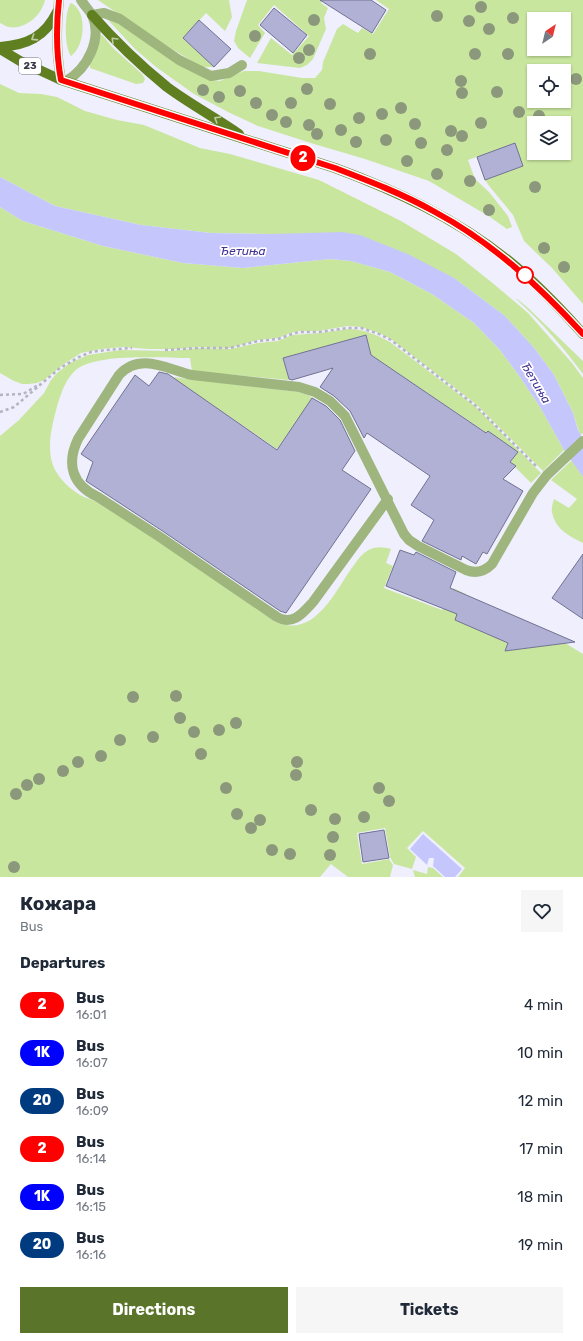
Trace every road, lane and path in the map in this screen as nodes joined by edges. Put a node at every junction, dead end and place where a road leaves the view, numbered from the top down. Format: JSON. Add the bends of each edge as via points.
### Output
{"nodes":[{"id":1,"x":59,"y":0,"type":"edge"},
{"id":2,"x":81,"y":0,"type":"edge"},
{"id":3,"x":57,"y":12,"type":"junction"},
{"id":4,"x":92,"y":15,"type":"junction"},
{"id":5,"x":0,"y":48,"type":"edge"},
{"id":6,"x":242,"y":65,"type":"dead end"},
{"id":7,"x":63,"y":81,"type":"junction"},
{"id":8,"x":249,"y":141,"type":"junction"},
{"id":9,"x":583,"y":334,"type":"edge"},
{"id":10,"x":48,"y":380,"type":"dead end"},
{"id":11,"x":0,"y":395,"type":"edge"},
{"id":12,"x":583,"y":441,"type":"edge"},
{"id":13,"x":388,"y":498,"type":"junction"}],
"edges":[{"from":1,"to":3,"type":"street"},
{"from":2,"to":4,"type":"street"},
{"from":3,"to":5,"type":"main road","one_way":true,"via":[[49,26],[30,40]]},
{"from":3,"to":7,"type":"street","via":[[57,56]]},
{"from":4,"to":6,"type":"street","via":[[104,12],[120,19],[179,60],[211,76],[229,73]]},
{"from":4,"to":7,"type":"street","via":[[95,25],[93,47],[85,65],[74,77]]},
{"from":8,"to":4,"type":"main road","one_way":true,"via":[[168,87],[133,58]]},
{"from":5,"to":7,"type":"main road","number":"23","via":[[20,61]]},
{"from":7,"to":8,"type":"main road","number":"23"},
{"from":8,"to":9,"type":"main road","number":"23","via":[[335,168],[436,212],[508,261],[533,282]]},
{"from":10,"to":11,"type":"path","via":[[23,394]]},
{"from":12,"to":13,"type":"street","via":[[547,474],[520,514],[492,564],[481,572],[470,572],[409,540]]},
{"from":13,"to":13,"type":"street","via":[[346,416],[330,401],[299,386],[192,374],[169,367],[136,364],[124,370],[73,448],[74,474],[89,493],[160,537],[277,617],[289,621],[313,602]]}]}
